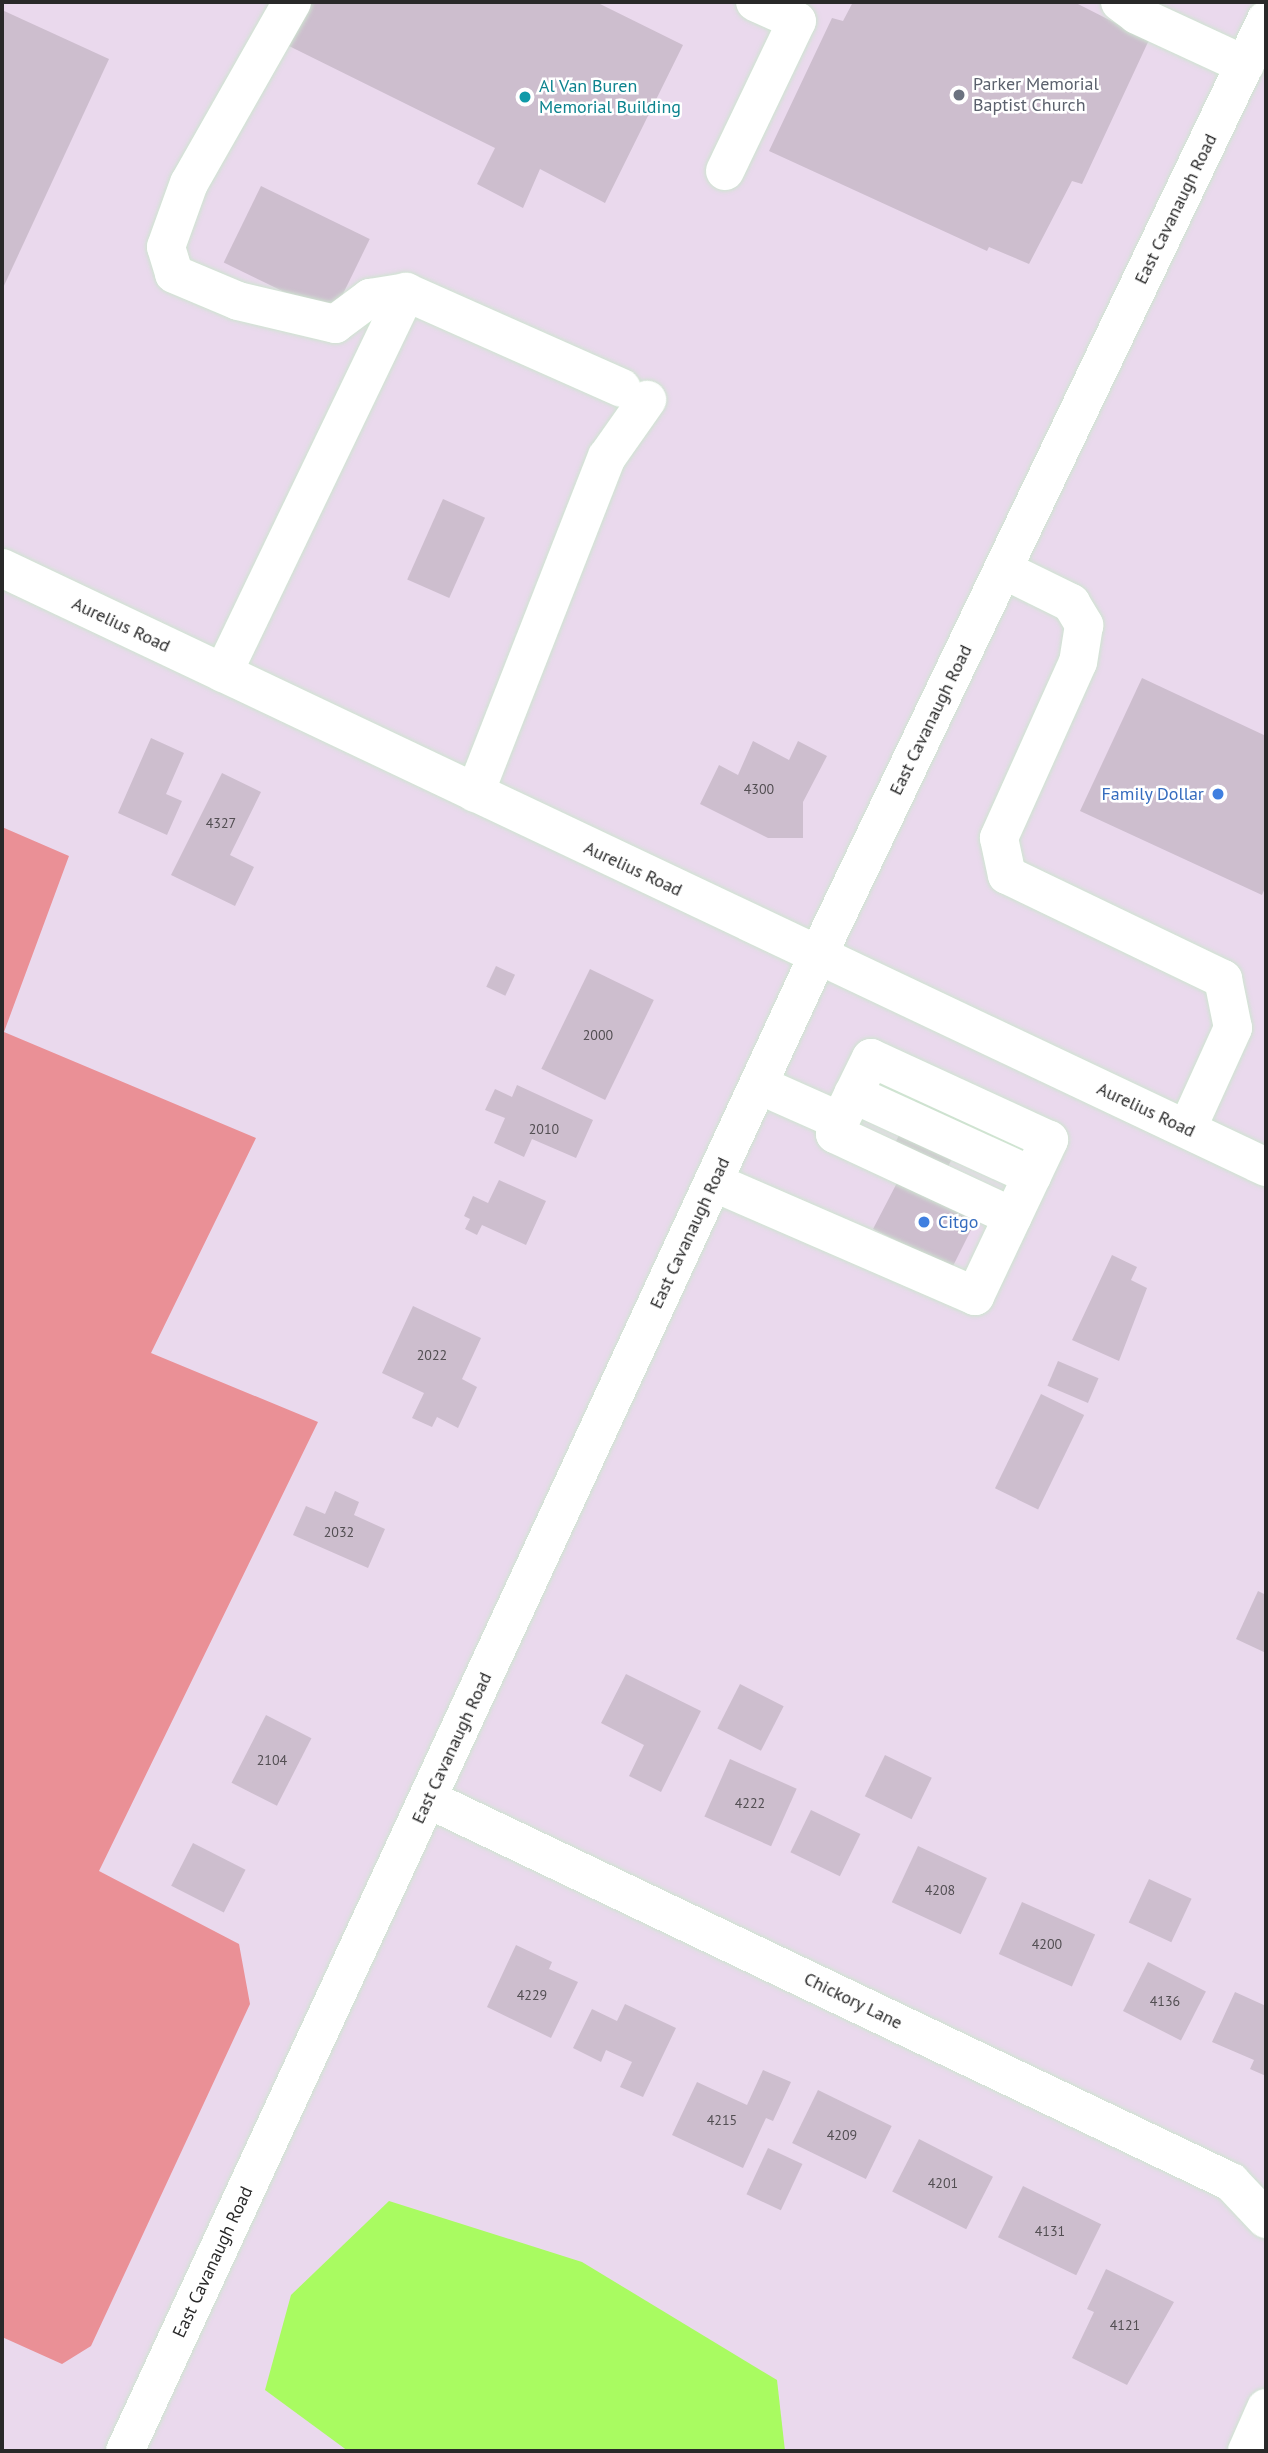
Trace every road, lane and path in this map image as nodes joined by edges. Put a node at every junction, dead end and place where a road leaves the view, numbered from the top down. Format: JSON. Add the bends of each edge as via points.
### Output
{"nodes":[{"id":1,"x":292,"y":2,"type":"edge"},
{"id":2,"x":755,"y":2,"type":"edge"},
{"id":3,"x":1120,"y":2,"type":"edge"},
{"id":4,"x":803,"y":11,"type":"edge"},
{"id":5,"x":1266,"y":20,"type":"edge"},
{"id":6,"x":1245,"y":65,"type":"junction"},
{"id":7,"x":724,"y":170,"type":"dead end"},
{"id":8,"x":406,"y":292,"type":"junction"},
{"id":9,"x":2,"y":568,"type":"edge"},
{"id":10,"x":1004,"y":570,"type":"junction"},
{"id":11,"x":223,"y":673,"type":"junction"},
{"id":12,"x":475,"y":793,"type":"junction"},
{"id":13,"x":818,"y":956,"type":"junction"},
{"id":14,"x":759,"y":1085,"type":"junction"},
{"id":15,"x":847,"y":1108,"type":"junction"},
{"id":16,"x":1187,"y":1129,"type":"junction"},
{"id":17,"x":1266,"y":1167,"type":"edge"},
{"id":18,"x":713,"y":1182,"type":"junction"},
{"id":19,"x":1013,"y":1217,"type":"junction"},
{"id":20,"x":428,"y":1798,"type":"junction"},
{"id":21,"x":1266,"y":2219,"type":"edge"},
{"id":22,"x":1266,"y":2408,"type":"edge"},
{"id":23,"x":125,"y":2451,"type":"edge"},
{"id":24,"x":1247,"y":2451,"type":"edge"}],
"edges":[{"from":1,"to":8,"type":"street","via":[[189,183],[166,247],[174,274],[200,289],[238,301],[335,324],[370,298]]},
{"from":2,"to":4,"type":"street"},
{"from":3,"to":6,"type":"street","via":[[1137,15]]},
{"from":4,"to":7,"type":"street"},
{"from":5,"to":6,"type":"street","name":"East Cavanaugh Road"},
{"from":6,"to":10,"type":"street","name":"East Cavanaugh Road"},
{"from":8,"to":11,"type":"street"},
{"from":8,"to":12,"type":"street","via":[[635,394]]},
{"from":9,"to":11,"type":"street","name":"Aurelius Road"},
{"from":10,"to":13,"type":"street","name":"East Cavanaugh Road"},
{"from":10,"to":16,"type":"street","via":[[1071,603],[1084,625],[1077,663],[999,838],[1007,875],[1223,979],[1233,1028]]},
{"from":11,"to":12,"type":"street","name":"Aurelius Road"},
{"from":12,"to":13,"type":"street","name":"Aurelius Road"},
{"from":13,"to":14,"type":"street","name":"East Cavanaugh Road"},
{"from":13,"to":16,"type":"street","name":"Aurelius Road"},
{"from":14,"to":15,"type":"street"},
{"from":14,"to":18,"type":"street","name":"East Cavanaugh Road"},
{"from":15,"to":19,"type":"street","via":[[835,1134]]},
{"from":15,"to":19,"type":"street","via":[[871,1058],[1049,1140]]},
{"from":16,"to":17,"type":"street","name":"Aurelius Road"},
{"from":18,"to":19,"type":"street","via":[[975,1296]]},
{"from":18,"to":20,"type":"street","name":"East Cavanaugh Road"},
{"from":20,"to":21,"type":"street","name":"Chickory Lane","via":[[1231,2182]]},
{"from":20,"to":23,"type":"street","name":"East Cavanaugh Road"},
{"from":22,"to":24,"type":"street"}]}
